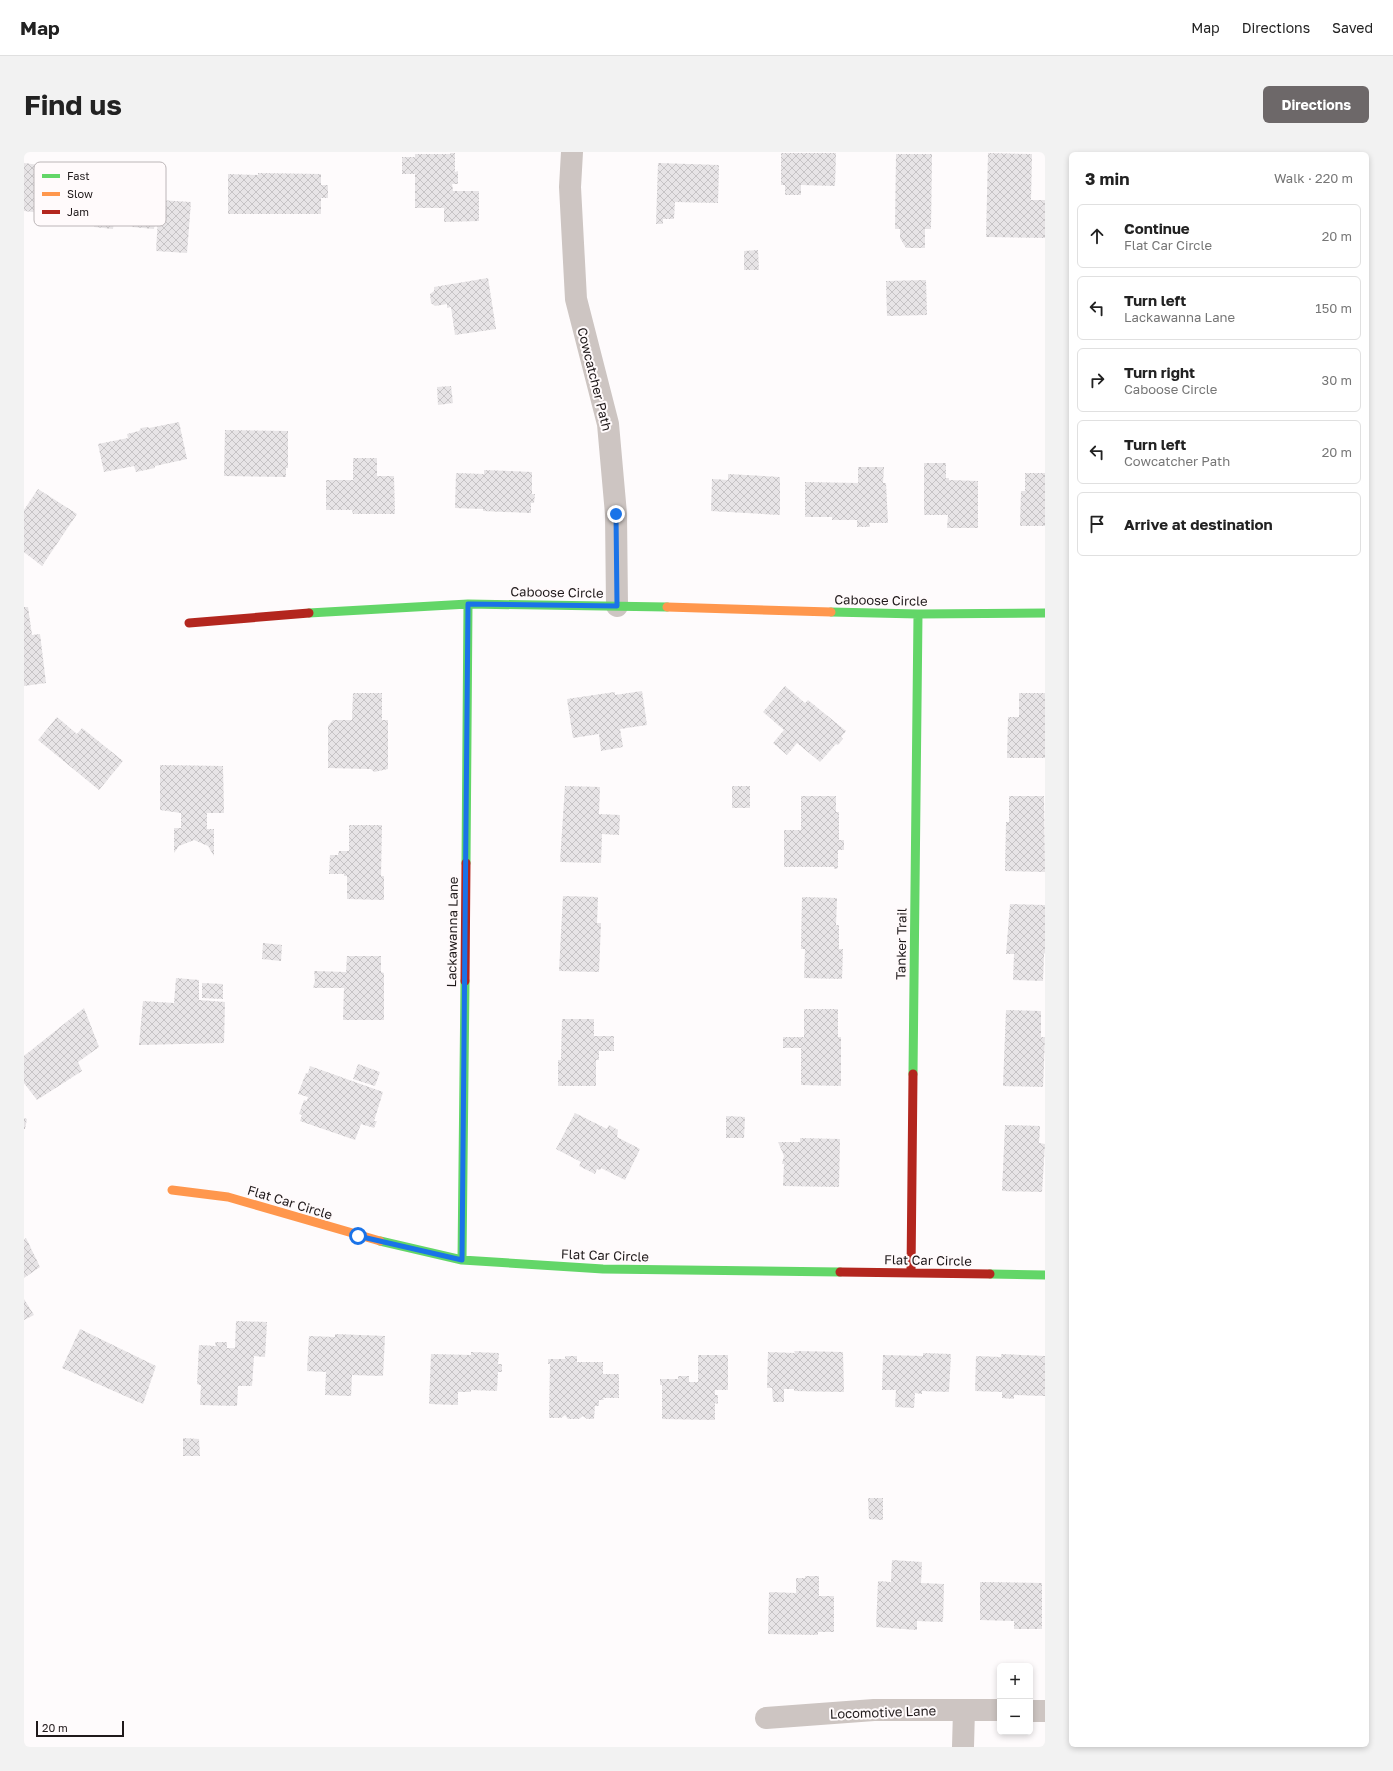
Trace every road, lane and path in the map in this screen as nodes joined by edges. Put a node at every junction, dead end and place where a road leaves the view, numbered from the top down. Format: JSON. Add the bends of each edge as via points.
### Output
{"nodes":[{"id":1,"x":572,"y":152,"type":"edge"},
{"id":2,"x":468,"y":604,"type":"junction"},
{"id":3,"x":617,"y":606,"type":"junction"},
{"id":4,"x":1045,"y":613,"type":"edge"},
{"id":5,"x":918,"y":614,"type":"junction"},
{"id":6,"x":189,"y":623,"type":"dead end"},
{"id":7,"x":172,"y":1190,"type":"dead end"},
{"id":8,"x":462,"y":1260,"type":"junction"},
{"id":9,"x":911,"y":1273,"type":"junction"},
{"id":10,"x":1045,"y":1275,"type":"edge"},
{"id":11,"x":964,"y":1710,"type":"junction"},
{"id":12,"x":997,"y":1710,"type":"edge"},
{"id":13,"x":1033,"y":1711,"type":"edge"},
{"id":14,"x":1045,"y":1711,"type":"edge"},
{"id":15,"x":766,"y":1718,"type":"dead end"},
{"id":16,"x":963,"y":1747,"type":"edge"}],
"edges":[{"from":1,"to":3,"type":"street","name":"Cowcatcher Path","via":[[570,187],[576,299],[608,424],[616,514]]},
{"from":2,"to":3,"type":"street","name":"Caboose Circle"},
{"from":2,"to":6,"type":"street","name":"Caboose Circle","via":[[343,610]]},
{"from":2,"to":8,"type":"street","name":"Lackawanna Lane"},
{"from":3,"to":5,"type":"street","name":"Caboose Circle"},
{"from":4,"to":5,"type":"street","name":"Caboose Circle"},
{"from":5,"to":9,"type":"street","name":"Tanker Trail"},
{"from":7,"to":8,"type":"street","name":"Flat Car Circle","via":[[228,1197],[358,1236]]},
{"from":8,"to":9,"type":"street","name":"Flat Car Circle","via":[[603,1269]]},
{"from":9,"to":10,"type":"street","name":"Flat Car Circle"},
{"from":11,"to":12,"type":"street","name":"Locomotive Lane"},
{"from":11,"to":15,"type":"street","name":"Locomotive Lane","via":[[874,1710]]},
{"from":11,"to":16,"type":"street"},
{"from":13,"to":14,"type":"street"}]}
